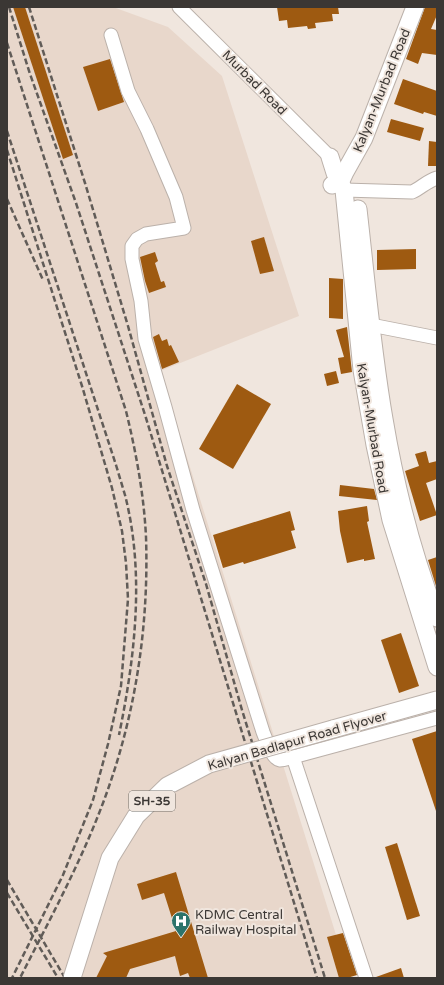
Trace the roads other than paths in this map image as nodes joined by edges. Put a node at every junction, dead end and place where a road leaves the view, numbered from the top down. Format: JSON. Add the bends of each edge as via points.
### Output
{"nodes":[{"id":1,"x":179,"y":7,"type":"edge"},
{"id":2,"x":405,"y":7,"type":"edge"},
{"id":3,"x":415,"y":7,"type":"edge"},
{"id":4,"x":111,"y":35,"type":"dead end"},
{"id":5,"x":391,"y":56,"type":"junction"},
{"id":6,"x":340,"y":177,"type":"junction"},
{"id":7,"x":437,"y":178,"type":"edge"},
{"id":8,"x":371,"y":325,"type":"junction"},
{"id":9,"x":437,"y":338,"type":"edge"},
{"id":10,"x":437,"y":618,"type":"edge"},
{"id":11,"x":437,"y":667,"type":"edge"},
{"id":12,"x":430,"y":702,"type":"edge"},
{"id":13,"x":437,"y":718,"type":"edge"},
{"id":14,"x":293,"y":757,"type":"junction"},
{"id":15,"x":72,"y":978,"type":"edge"},
{"id":16,"x":366,"y":978,"type":"edge"}],
"edges":[{"from":1,"to":6,"type":"street","name":"Murbad Road"},
{"from":2,"to":5,"type":"main road","name":"Kalyan-Murbad Road"},
{"from":3,"to":5,"type":"main road","name":"Kalyan-Murbad Road"},
{"from":4,"to":14,"type":"street","via":[[128,91],[176,198],[184,228],[146,234],[132,246],[145,339],[193,510],[263,732],[276,758],[280,760]]},
{"from":5,"to":6,"type":"main road","name":"Kalyan-Murbad Road","via":[[370,108],[355,133]]},
{"from":6,"to":7,"type":"street","via":[[412,192]]},
{"from":6,"to":8,"type":"main road","name":"Kalyan-Murbad Road"},
{"from":6,"to":11,"type":"main road","name":"Kalyan-Murbad Road","via":[[362,370],[374,445],[391,520]]},
{"from":8,"to":9,"type":"street"},
{"from":8,"to":10,"type":"main road","name":"Kalyan-Murbad Road","via":[[394,472],[423,578]]},
{"from":12,"to":15,"type":"main road","name":"Kalyan Badlapur Road Flyover","number":"SH-35","bridge":true,"via":[[209,764],[167,786],[136,816],[110,858]]},
{"from":13,"to":14,"type":"street"},
{"from":14,"to":16,"type":"street"}]}
